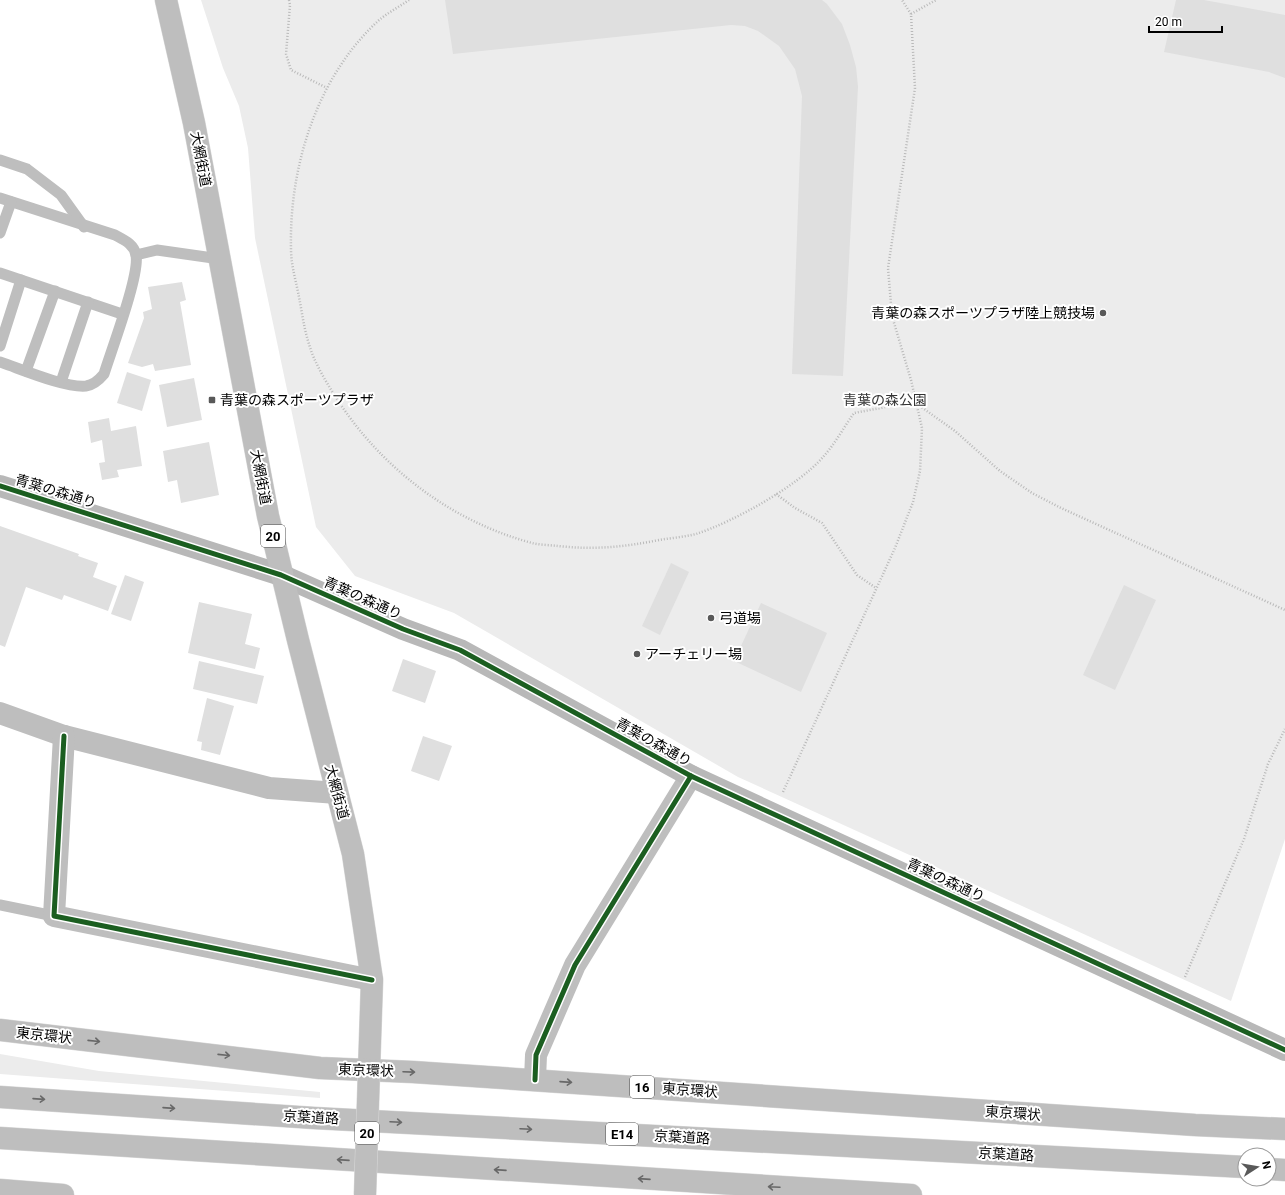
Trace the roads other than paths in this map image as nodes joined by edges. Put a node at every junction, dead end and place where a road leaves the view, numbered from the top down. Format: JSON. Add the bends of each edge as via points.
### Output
{"nodes":[{"id":1,"x":166,"y":0,"type":"edge"},
{"id":2,"x":0,"y":160,"type":"edge"},
{"id":3,"x":5,"y":200,"type":"edge"},
{"id":4,"x":84,"y":227,"type":"junction"},
{"id":5,"x":0,"y":234,"type":"edge"},
{"id":6,"x":136,"y":255,"type":"junction"},
{"id":7,"x":220,"y":259,"type":"junction"},
{"id":8,"x":0,"y":273,"type":"edge"},
{"id":9,"x":21,"y":280,"type":"junction"},
{"id":10,"x":55,"y":292,"type":"junction"},
{"id":11,"x":88,"y":302,"type":"junction"},
{"id":12,"x":122,"y":314,"type":"junction"},
{"id":13,"x":0,"y":346,"type":"edge"},
{"id":14,"x":0,"y":362,"type":"edge"},
{"id":15,"x":26,"y":371,"type":"junction"},
{"id":16,"x":61,"y":382,"type":"junction"},
{"id":17,"x":0,"y":486,"type":"edge"},
{"id":18,"x":281,"y":575,"type":"junction"},
{"id":19,"x":0,"y":713,"type":"edge"},
{"id":20,"x":64,"y":736,"type":"junction"},
{"id":21,"x":691,"y":776,"type":"junction"},
{"id":22,"x":337,"y":793,"type":"junction"},
{"id":23,"x":0,"y":905,"type":"edge"},
{"id":24,"x":54,"y":916,"type":"junction"},
{"id":25,"x":372,"y":980,"type":"junction"},
{"id":26,"x":0,"y":1030,"type":"edge"},
{"id":27,"x":1285,"y":1050,"type":"edge"},
{"id":28,"x":369,"y":1071,"type":"junction"},
{"id":29,"x":535,"y":1080,"type":"junction"},
{"id":30,"x":0,"y":1097,"type":"edge"},
{"id":31,"x":1285,"y":1129,"type":"edge"},
{"id":32,"x":0,"y":1138,"type":"edge"},
{"id":33,"x":1237,"y":1167,"type":"edge"},
{"id":34,"x":0,"y":1190,"type":"edge"},
{"id":35,"x":63,"y":1195,"type":"edge"},
{"id":36,"x":365,"y":1195,"type":"edge"},
{"id":37,"x":911,"y":1195,"type":"edge"}],
"edges":[{"from":1,"to":7,"type":"main road","name":"大網街道","number":"20","via":[[194,123]]},
{"from":2,"to":4,"type":"lane","via":[[27,169],[61,195]]},
{"from":3,"to":4,"type":"lane"},
{"from":3,"to":5,"type":"lane"},
{"from":4,"to":6,"type":"lane","via":[[115,235],[130,242]]},
{"from":6,"to":7,"type":"lane","via":[[157,250]]},
{"from":6,"to":12,"type":"lane","via":[[135,274]]},
{"from":7,"to":18,"type":"main road","name":"大網街道","number":"20"},
{"from":8,"to":9,"type":"lane"},
{"from":9,"to":10,"type":"lane"},
{"from":9,"to":13,"type":"lane"},
{"from":10,"to":11,"type":"lane"},
{"from":10,"to":15,"type":"lane"},
{"from":11,"to":12,"type":"lane"},
{"from":11,"to":16,"type":"lane"},
{"from":12,"to":16,"type":"lane","via":[[104,374],[97,382],[87,386]]},
{"from":14,"to":15,"type":"lane"},
{"from":15,"to":16,"type":"lane"},
{"from":17,"to":18,"type":"street","name":"青葉の森通り"},
{"from":18,"to":21,"type":"street","name":"青葉の森通り","via":[[403,629],[460,650]]},
{"from":18,"to":22,"type":"main road","name":"大網街道","number":"20"},
{"from":19,"to":20,"type":"main road"},
{"from":20,"to":22,"type":"main road","via":[[269,788]]},
{"from":20,"to":24,"type":"main road"},
{"from":21,"to":27,"type":"street","name":"青葉の森通り"},
{"from":21,"to":29,"type":"main road","via":[[575,965],[536,1055]]},
{"from":22,"to":25,"type":"main road","name":"大網街道","number":"20","via":[[353,854]]},
{"from":23,"to":24,"type":"lane"},
{"from":24,"to":25,"type":"main road"},
{"from":25,"to":28,"type":"main road","name":"大網街道","number":"20"},
{"from":26,"to":28,"type":"main road","name":"東京環状","number":"16","one_way":true,"via":[[320,1068]]},
{"from":28,"to":29,"type":"main road","name":"東京環状","number":"16","one_way":true},
{"from":28,"to":36,"type":"main road","number":"20","bridge":true},
{"from":29,"to":31,"type":"main road","name":"東京環状","number":"16","one_way":true,"via":[[1187,1125]]},
{"from":30,"to":33,"type":"main road","name":"京葉道路","number":"E14","one_way":true,"via":[[322,1118]]},
{"from":37,"to":32,"type":"main road","one_way":true},
{"from":34,"to":35,"type":"main road"}]}
